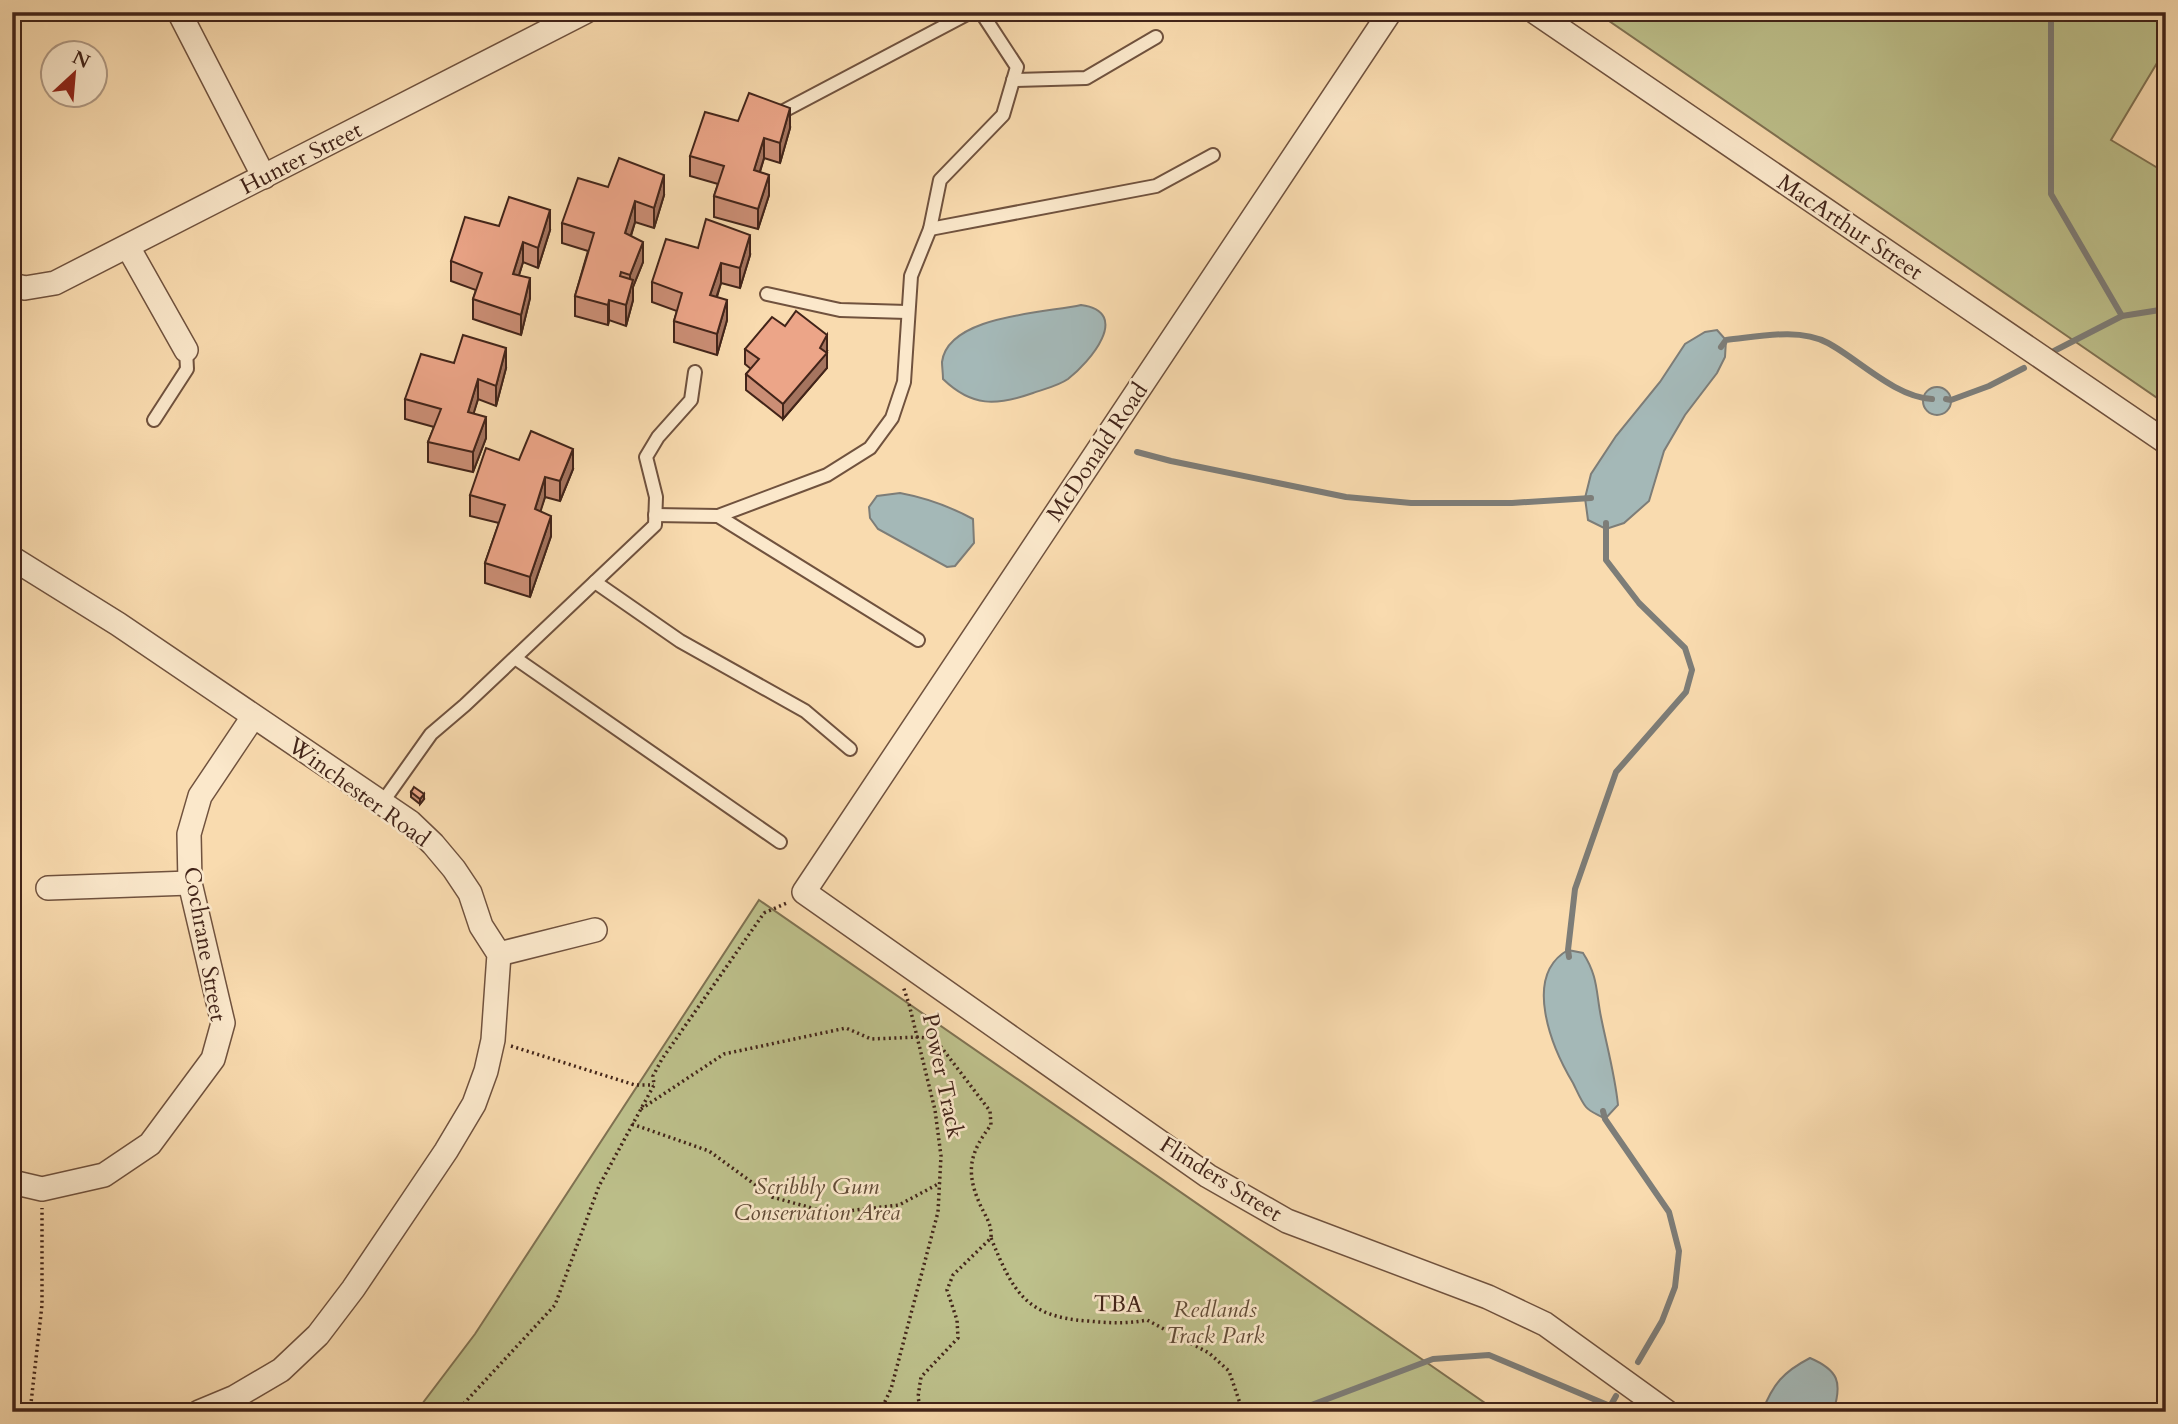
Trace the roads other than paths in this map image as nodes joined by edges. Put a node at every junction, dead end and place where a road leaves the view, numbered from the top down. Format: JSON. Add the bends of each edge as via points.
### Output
{"nodes":[{"id":1,"x":179,"y":12,"type":"edge"},
{"id":2,"x":585,"y":12,"type":"edge"},
{"id":3,"x":971,"y":12,"type":"edge"},
{"id":4,"x":981,"y":12,"type":"edge"},
{"id":5,"x":1390,"y":12,"type":"edge"},
{"id":6,"x":1535,"y":12,"type":"edge"},
{"id":7,"x":1157,"y":37,"type":"dead end"},
{"id":8,"x":1013,"y":80,"type":"junction"},
{"id":9,"x":775,"y":115,"type":"edge"},
{"id":10,"x":1213,"y":155,"type":"dead end"},
{"id":11,"x":264,"y":177,"type":"junction"},
{"id":12,"x":930,"y":229,"type":"junction"},
{"id":13,"x":128,"y":247,"type":"junction"},
{"id":14,"x":12,"y":285,"type":"edge"},
{"id":15,"x":767,"y":294,"type":"dead end"},
{"id":16,"x":907,"y":312,"type":"junction"},
{"id":17,"x":186,"y":350,"type":"joint"},
{"id":18,"x":695,"y":372,"type":"dead end"},
{"id":19,"x":154,"y":420,"type":"dead end"},
{"id":20,"x":2166,"y":442,"type":"edge"},
{"id":21,"x":655,"y":515,"type":"junction"},
{"id":22,"x":718,"y":516,"type":"junction"},
{"id":23,"x":12,"y":558,"type":"edge"},
{"id":24,"x":594,"y":582,"type":"junction"},
{"id":25,"x":918,"y":639,"type":"dead end"},
{"id":26,"x":515,"y":658,"type":"junction"},
{"id":27,"x":253,"y":717,"type":"junction"},
{"id":28,"x":850,"y":750,"type":"dead end"},
{"id":29,"x":382,"y":803,"type":"junction"},
{"id":30,"x":780,"y":842,"type":"dead end"},
{"id":31,"x":190,"y":883,"type":"junction"},
{"id":32,"x":48,"y":888,"type":"dead end"},
{"id":33,"x":804,"y":892,"type":"joint"},
{"id":34,"x":595,"y":930,"type":"dead end"},
{"id":35,"x":499,"y":954,"type":"junction"},
{"id":36,"x":12,"y":1182,"type":"edge"},
{"id":37,"x":199,"y":1412,"type":"edge"},
{"id":38,"x":1667,"y":1412,"type":"edge"}],
"edges":[{"from":1,"to":11,"type":"street"},
{"from":2,"to":11,"type":"street","name":"Hunter Street"},
{"from":3,"to":9,"type":"lane"},
{"from":4,"to":8,"type":"lane","via":[[1017,67]]},
{"from":5,"to":33,"type":"street","name":"McDonald Road"},
{"from":6,"to":20,"type":"street","name":"MacArthur Street"},
{"from":7,"to":8,"type":"lane","via":[[1086,78]]},
{"from":8,"to":12,"type":"lane","via":[[1003,115],[940,180]]},
{"from":10,"to":12,"type":"lane","via":[[1156,186]]},
{"from":11,"to":13,"type":"street","name":"Hunter Street"},
{"from":12,"to":16,"type":"lane","via":[[911,276]]},
{"from":13,"to":14,"type":"street","name":"Hunter Street","via":[[55,283],[25,288]]},
{"from":13,"to":17,"type":"street"},
{"from":15,"to":16,"type":"lane","via":[[841,310]]},
{"from":16,"to":22,"type":"lane","via":[[904,382],[892,418],[870,448],[827,475]]},
{"from":17,"to":19,"type":"lane","via":[[187,369]]},
{"from":18,"to":21,"type":"lane","via":[[691,400],[646,457],[656,496]]},
{"from":21,"to":22,"type":"lane"},
{"from":21,"to":24,"type":"lane","via":[[655,525]]},
{"from":22,"to":25,"type":"lane"},
{"from":23,"to":27,"type":"street","name":"Winchester Road"},
{"from":24,"to":26,"type":"lane"},
{"from":24,"to":28,"type":"lane","via":[[680,641],[805,711]]},
{"from":26,"to":29,"type":"lane","via":[[431,734]]},
{"from":26,"to":30,"type":"lane"},
{"from":27,"to":29,"type":"street","name":"Winchester Road"},
{"from":27,"to":31,"type":"street","name":"Cochrane Street","via":[[200,796],[189,834]]},
{"from":29,"to":35,"type":"street","name":"Winchester Road","via":[[410,822],[454,869]]},
{"from":31,"to":32,"type":"street"},
{"from":31,"to":36,"type":"street","name":"Cochrane Street","via":[[223,1023],[213,1059],[150,1144],[104,1175],[42,1189]]},
{"from":33,"to":38,"type":"street","name":"Flinders Street","via":[[1208,1176],[1287,1221],[1488,1297],[1545,1324]]},
{"from":34,"to":35,"type":"street"},
{"from":35,"to":37,"type":"street","via":[[493,1040],[478,1093],[460,1128],[318,1335],[281,1370]]}]}
